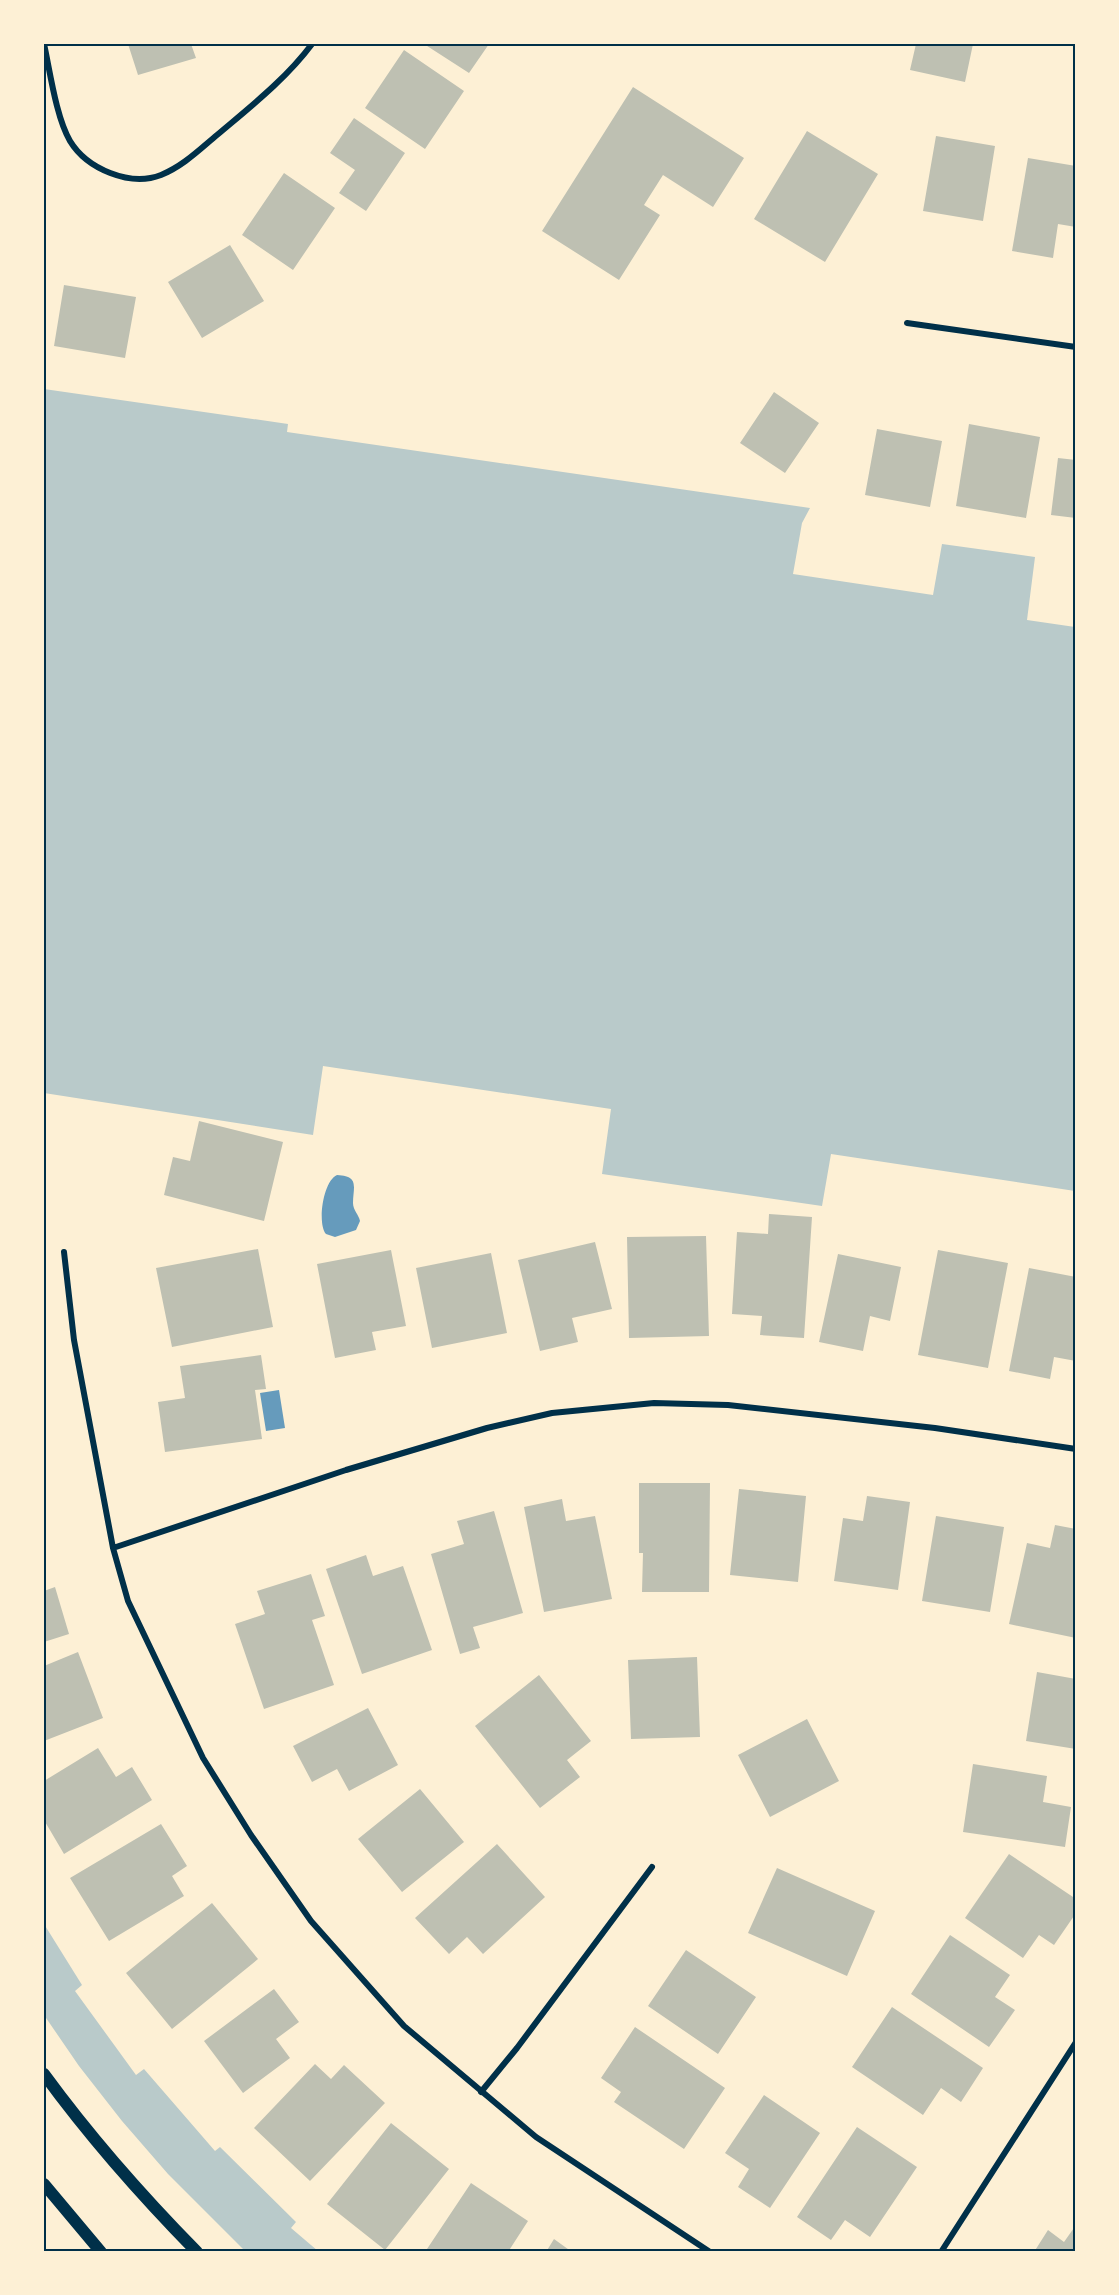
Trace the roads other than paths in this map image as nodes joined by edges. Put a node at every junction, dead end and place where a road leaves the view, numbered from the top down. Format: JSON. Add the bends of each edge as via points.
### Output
{"nodes":[{"id":1,"x":44,"y":44,"type":"edge"},
{"id":2,"x":312,"y":44,"type":"edge"},
{"id":3,"x":907,"y":323,"type":"dead end"},
{"id":4,"x":1076,"y":347,"type":"edge"},
{"id":5,"x":64,"y":1252,"type":"dead end"},
{"id":6,"x":1076,"y":1449,"type":"edge"},
{"id":7,"x":113,"y":1548,"type":"junction"},
{"id":8,"x":652,"y":1868,"type":"dead end"},
{"id":9,"x":1076,"y":2042,"type":"edge"},
{"id":10,"x":44,"y":2074,"type":"edge"},
{"id":11,"x":481,"y":2092,"type":"junction"},
{"id":12,"x":44,"y":2184,"type":"edge"},
{"id":13,"x":101,"y":2252,"type":"edge"},
{"id":14,"x":197,"y":2252,"type":"edge"},
{"id":15,"x":710,"y":2252,"type":"edge"},
{"id":16,"x":941,"y":2252,"type":"edge"}],
"edges":[{"from":1,"to":2,"type":"street","via":[[70,141],[85,158],[109,173],[137,179],[160,176],[183,163],[255,103]]},
{"from":3,"to":4,"type":"street"},
{"from":5,"to":7,"type":"street","via":[[74,1340]]},
{"from":6,"to":7,"type":"street","via":[[935,1428],[728,1405],[654,1403],[552,1413],[346,1470]]},
{"from":7,"to":11,"type":"street","via":[[128,1601],[203,1758],[251,1835],[311,1921],[404,2026]]},
{"from":8,"to":11,"type":"street"},
{"from":9,"to":16,"type":"street"},
{"from":10,"to":14,"type":"main road","via":[[80,2122]]},
{"from":11,"to":15,"type":"street","via":[[537,2137]]},
{"from":12,"to":13,"type":"main road"}]}
